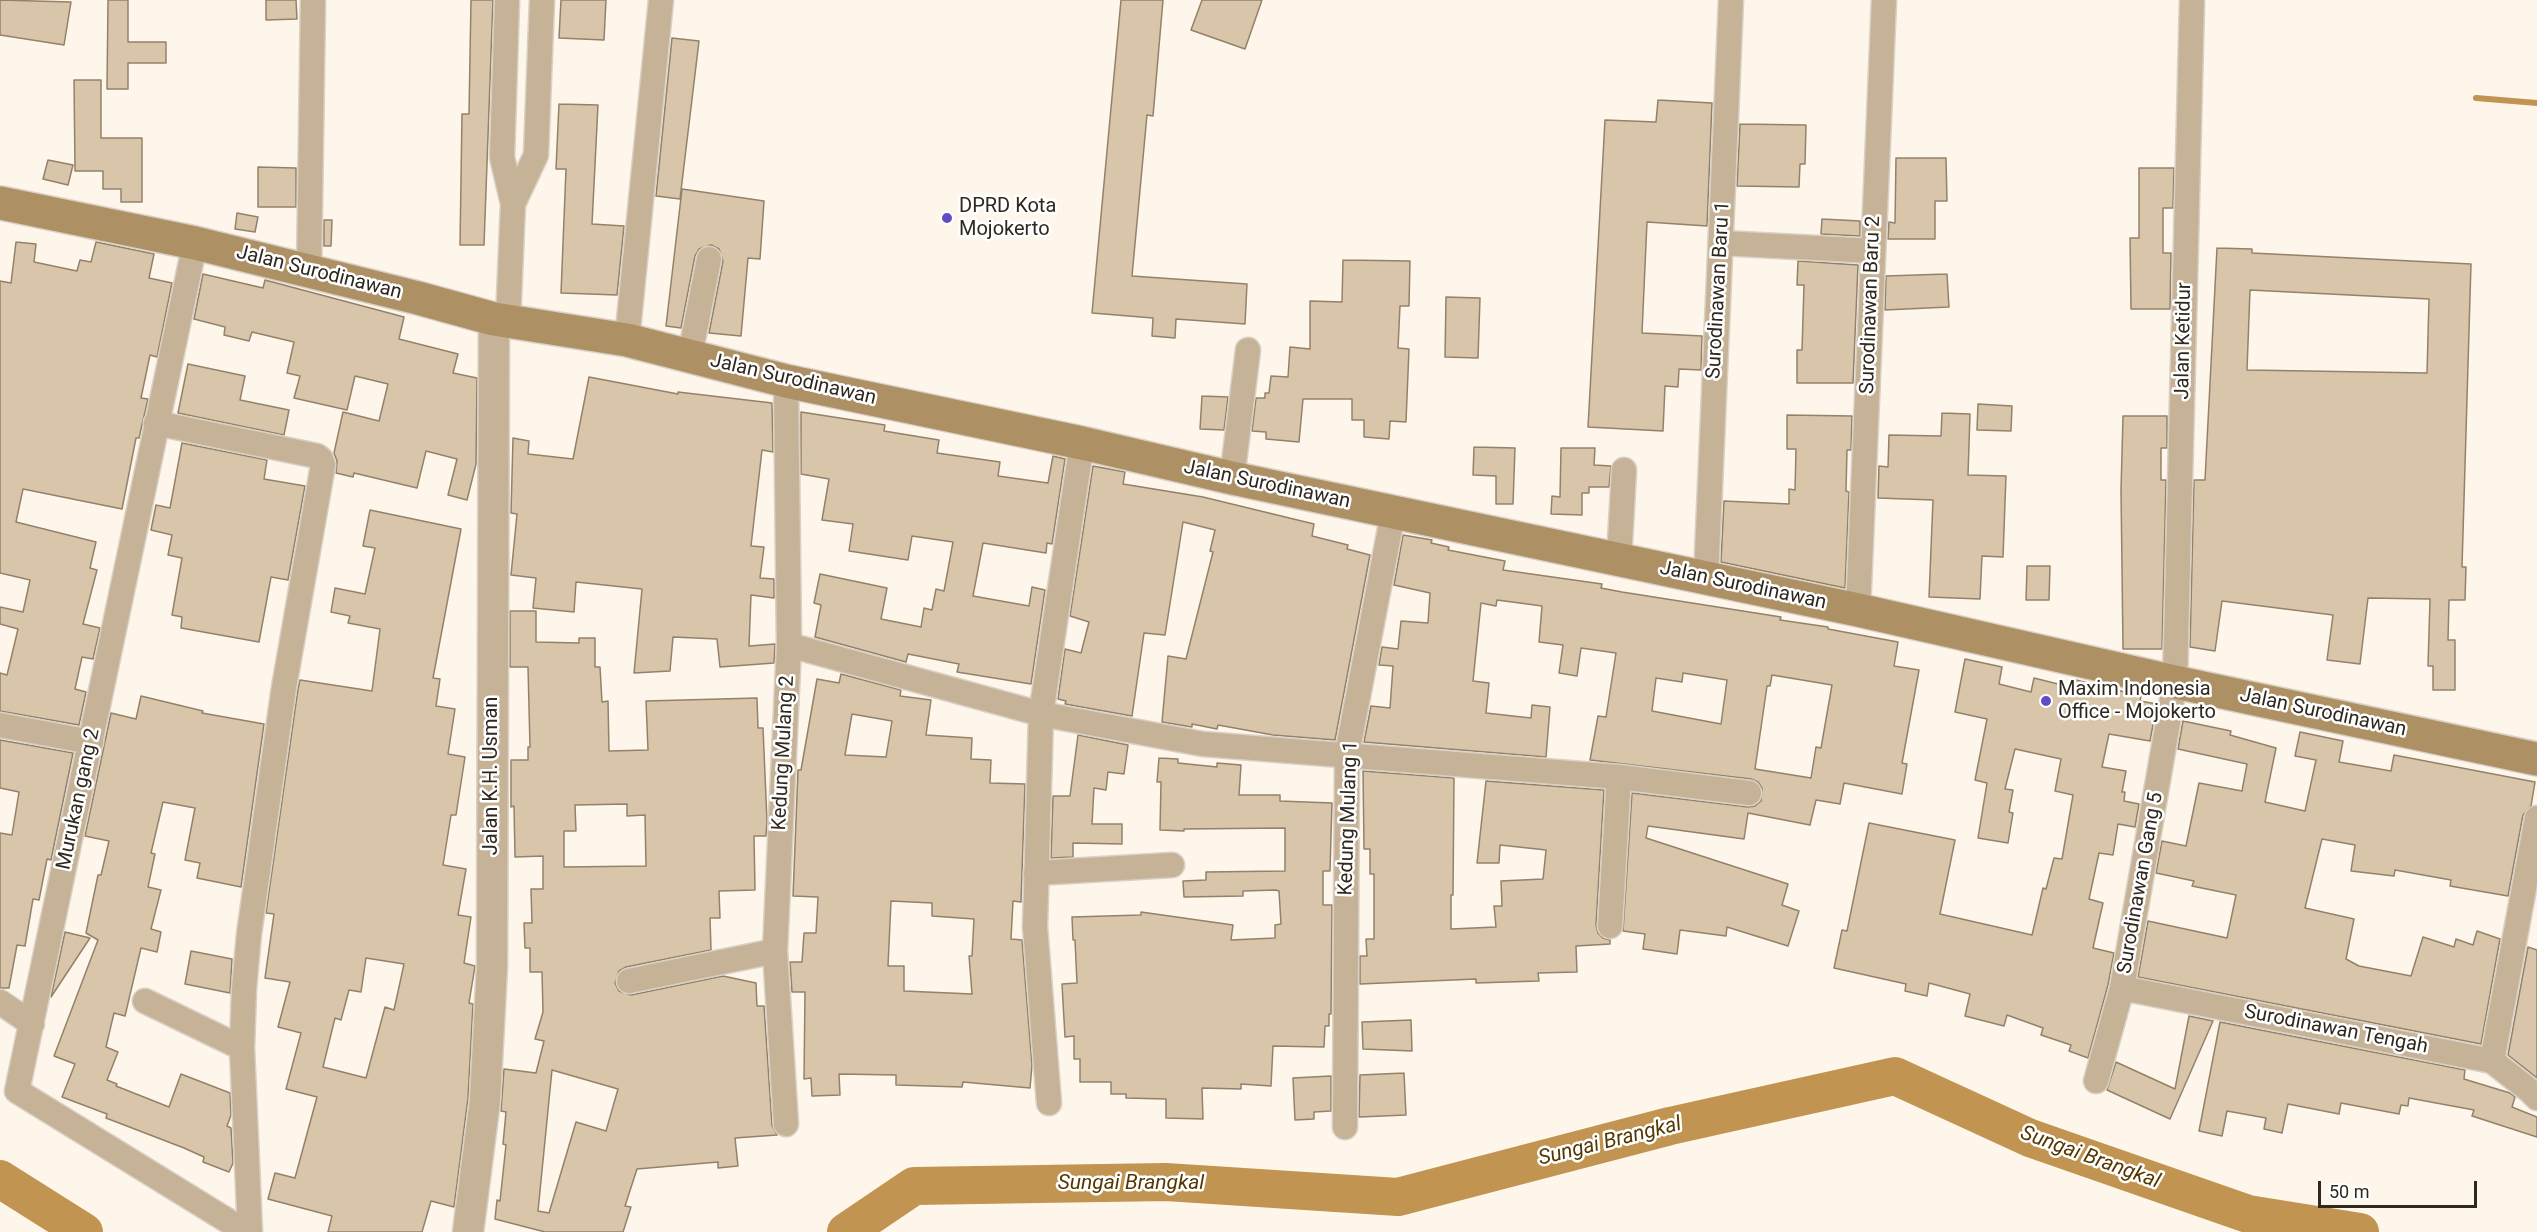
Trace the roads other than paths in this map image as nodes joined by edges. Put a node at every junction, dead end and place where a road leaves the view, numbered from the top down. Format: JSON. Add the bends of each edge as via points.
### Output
{"nodes":[{"id":1,"x":313,"y":0,"type":"edge"},
{"id":2,"x":507,"y":0,"type":"edge"},
{"id":3,"x":542,"y":0,"type":"edge"},
{"id":4,"x":662,"y":0,"type":"edge"},
{"id":5,"x":1731,"y":0,"type":"edge"},
{"id":6,"x":1884,"y":0,"type":"edge"},
{"id":7,"x":2192,"y":0,"type":"edge"},
{"id":8,"x":0,"y":203,"type":"edge"},
{"id":9,"x":513,"y":204,"type":"junction"},
{"id":10,"x":195,"y":243,"type":"junction"},
{"id":11,"x":1720,"y":243,"type":"junction"},
{"id":12,"x":1873,"y":251,"type":"junction"},
{"id":13,"x":709,"y":260,"type":"dead end"},
{"id":14,"x":309,"y":271,"type":"junction"},
{"id":15,"x":501,"y":320,"type":"junction"},
{"id":16,"x":627,"y":340,"type":"junction"},
{"id":17,"x":1248,"y":350,"type":"dead end"},
{"id":18,"x":690,"y":356,"type":"junction"},
{"id":19,"x":786,"y":381,"type":"junction"},
{"id":20,"x":156,"y":423,"type":"junction"},
{"id":21,"x":1082,"y":443,"type":"junction"},
{"id":22,"x":1624,"y":471,"type":"dead end"},
{"id":23,"x":1232,"y":478,"type":"junction"},
{"id":24,"x":1393,"y":513,"type":"junction"},
{"id":25,"x":1619,"y":560,"type":"junction"},
{"id":26,"x":1706,"y":579,"type":"junction"},
{"id":27,"x":1858,"y":610,"type":"junction"},
{"id":28,"x":789,"y":645,"type":"junction"},
{"id":29,"x":2175,"y":682,"type":"junction"},
{"id":30,"x":1041,"y":714,"type":"junction"},
{"id":31,"x":0,"y":725,"type":"edge"},
{"id":32,"x":91,"y":742,"type":"junction"},
{"id":33,"x":1347,"y":754,"type":"junction"},
{"id":34,"x":2537,"y":759,"type":"edge"},
{"id":35,"x":1619,"y":777,"type":"junction"},
{"id":36,"x":1749,"y":793,"type":"dead end"},
{"id":37,"x":2537,"y":818,"type":"edge"},
{"id":38,"x":1172,"y":865,"type":"dead end"},
{"id":39,"x":1036,"y":873,"type":"junction"},
{"id":40,"x":1610,"y":927,"type":"dead end"},
{"id":41,"x":775,"y":951,"type":"junction"},
{"id":42,"x":630,"y":981,"type":"dead end"},
{"id":43,"x":2122,"y":988,"type":"junction"},
{"id":44,"x":145,"y":1001,"type":"dead end"},
{"id":45,"x":0,"y":1002,"type":"edge"},
{"id":46,"x":32,"y":1024,"type":"junction"},
{"id":47,"x":242,"y":1048,"type":"junction"},
{"id":48,"x":2492,"y":1061,"type":"junction"},
{"id":49,"x":2096,"y":1081,"type":"dead end"},
{"id":50,"x":9,"y":1087,"type":"edge"},
{"id":51,"x":2537,"y":1098,"type":"edge"},
{"id":52,"x":1049,"y":1103,"type":"dead end"},
{"id":53,"x":786,"y":1124,"type":"dead end"},
{"id":54,"x":1345,"y":1127,"type":"dead end"},
{"id":55,"x":248,"y":1232,"type":"edge"},
{"id":56,"x":468,"y":1232,"type":"edge"}],
"edges":[{"from":1,"to":14,"type":"street"},
{"from":2,"to":9,"type":"street","via":[[502,157]]},
{"from":3,"to":9,"type":"street","via":[[536,154]]},
{"from":4,"to":16,"type":"street"},
{"from":5,"to":11,"type":"street","name":"Surodinawan Baru 1"},
{"from":6,"to":12,"type":"street","name":"Surodinawan Baru 2"},
{"from":7,"to":29,"type":"street","name":"Jalan Ketidur"},
{"from":8,"to":10,"type":"main road","name":"Jalan Surodinawan"},
{"from":9,"to":15,"type":"street"},
{"from":10,"to":14,"type":"main road","name":"Jalan Surodinawan"},
{"from":10,"to":20,"type":"street","name":"Murukan gang 2"},
{"from":11,"to":12,"type":"street"},
{"from":11,"to":26,"type":"street","name":"Surodinawan Baru 1"},
{"from":12,"to":27,"type":"street","name":"Surodinawan Baru 2"},
{"from":13,"to":18,"type":"street"},
{"from":14,"to":15,"type":"main road","name":"Jalan Surodinawan"},
{"from":15,"to":16,"type":"main road","name":"Jalan Surodinawan"},
{"from":15,"to":56,"type":"street","name":"Jalan K.H. Usman","via":[[492,966],[485,1100]]},
{"from":16,"to":18,"type":"main road","name":"Jalan Surodinawan"},
{"from":17,"to":23,"type":"street"},
{"from":18,"to":19,"type":"main road","name":"Jalan Surodinawan"},
{"from":19,"to":21,"type":"main road","name":"Jalan Surodinawan"},
{"from":19,"to":28,"type":"street","name":"Kedung Mulang 2"},
{"from":20,"to":32,"type":"street","name":"Murukan gang 2"},
{"from":20,"to":47,"type":"street","via":[[317,456],[322,465],[284,687],[249,934]]},
{"from":21,"to":23,"type":"main road","name":"Jalan Surodinawan"},
{"from":21,"to":30,"type":"street"},
{"from":22,"to":25,"type":"street"},
{"from":23,"to":24,"type":"main road","name":"Jalan Surodinawan"},
{"from":24,"to":25,"type":"main road","name":"Jalan Surodinawan"},
{"from":24,"to":33,"type":"street","name":"Kedung Mulang 1"},
{"from":25,"to":26,"type":"main road","name":"Jalan Surodinawan"},
{"from":26,"to":27,"type":"main road","name":"Jalan Surodinawan"},
{"from":27,"to":29,"type":"main road","name":"Jalan Surodinawan"},
{"from":28,"to":30,"type":"street"},
{"from":28,"to":41,"type":"street","name":"Kedung Mulang 2"},
{"from":29,"to":34,"type":"main road","name":"Jalan Surodinawan"},
{"from":29,"to":43,"type":"street","name":"Surodinawan Gang 5"},
{"from":30,"to":33,"type":"street","via":[[1203,744]]},
{"from":30,"to":39,"type":"street"},
{"from":31,"to":32,"type":"street"},
{"from":32,"to":46,"type":"street","name":"Murukan gang 2"},
{"from":33,"to":35,"type":"street"},
{"from":33,"to":54,"type":"street","name":"Kedung Mulang 1"},
{"from":35,"to":36,"type":"street"},
{"from":35,"to":40,"type":"street"},
{"from":37,"to":48,"type":"street"},
{"from":38,"to":39,"type":"street"},
{"from":39,"to":52,"type":"street","via":[[1035,927]]},
{"from":41,"to":42,"type":"street"},
{"from":41,"to":53,"type":"street","name":"Kedung Mulang 2"},
{"from":43,"to":48,"type":"street","name":"Surodinawan Tengah"},
{"from":43,"to":49,"type":"street","name":"Surodinawan Gang 5"},
{"from":44,"to":47,"type":"street"},
{"from":45,"to":46,"type":"street"},
{"from":46,"to":50,"type":"street","name":"Murukan gang 2"},
{"from":47,"to":55,"type":"street"},
{"from":48,"to":51,"type":"street","name":"Surodinawan Tengah"},
{"from":50,"to":55,"type":"street","name":"Murukan gang 2"}]}
